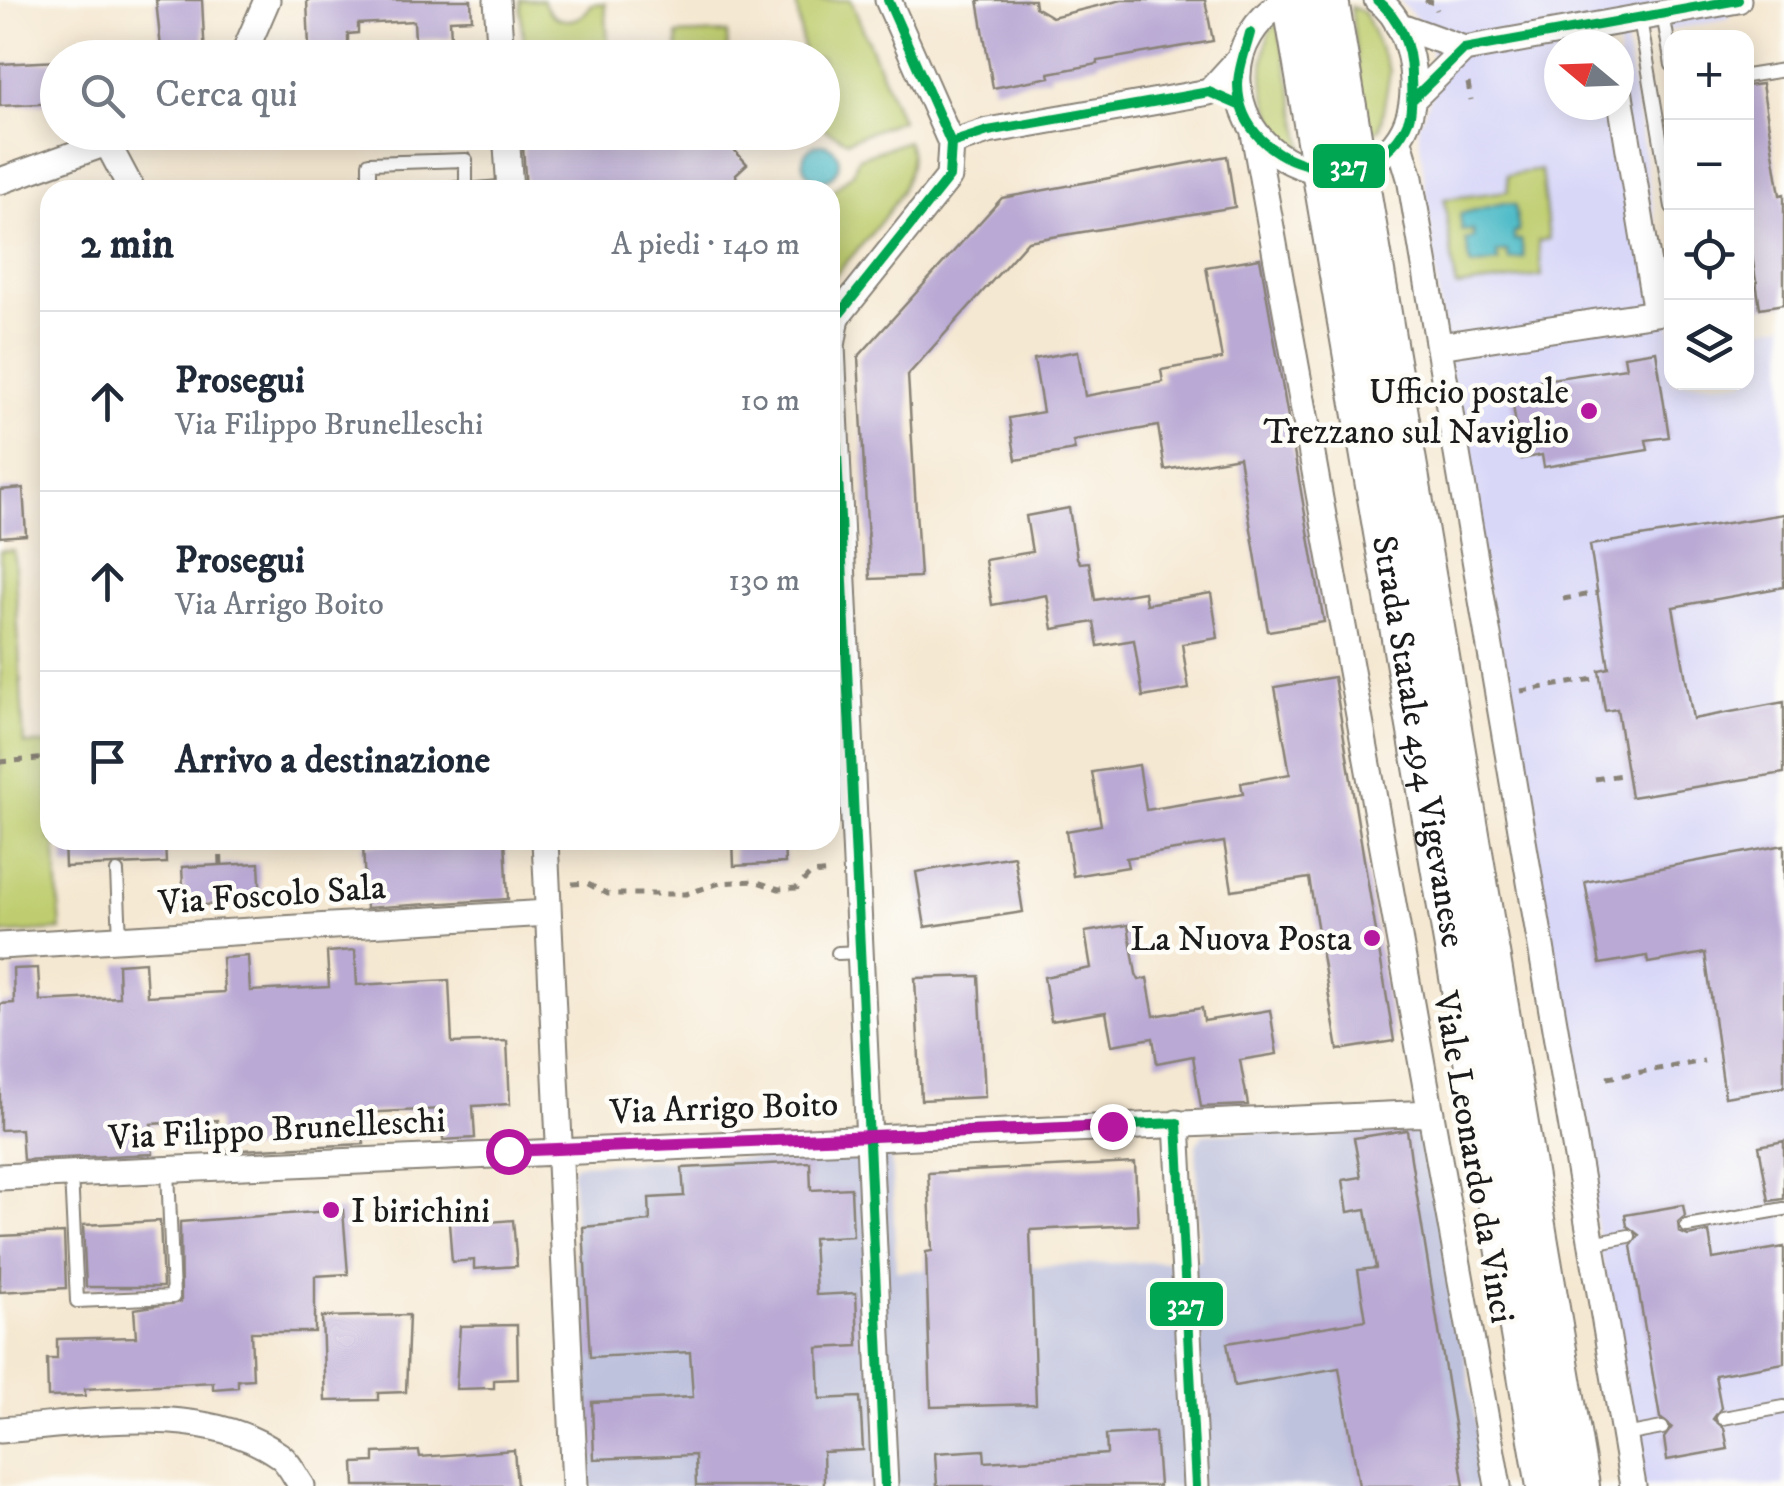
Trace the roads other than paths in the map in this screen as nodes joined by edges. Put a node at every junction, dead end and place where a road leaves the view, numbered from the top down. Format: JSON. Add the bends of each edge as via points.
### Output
{"nodes":[{"id":1,"x":267,"y":0,"type":"edge"},
{"id":2,"x":497,"y":0,"type":"edge"},
{"id":3,"x":888,"y":0,"type":"edge"},
{"id":4,"x":1245,"y":0,"type":"edge"},
{"id":5,"x":1285,"y":0,"type":"edge"},
{"id":6,"x":1293,"y":0,"type":"edge"},
{"id":7,"x":1328,"y":0,"type":"edge"},
{"id":8,"x":1378,"y":0,"type":"edge"},
{"id":9,"x":1738,"y":0,"type":"edge"},
{"id":10,"x":1698,"y":3,"type":"edge"},
{"id":11,"x":1651,"y":16,"type":"junction"},
{"id":12,"x":1398,"y":25,"type":"junction"},
{"id":13,"x":1621,"y":30,"type":"edge"},
{"id":14,"x":1250,"y":32,"type":"junction"},
{"id":15,"x":250,"y":40,"type":"edge"},
{"id":16,"x":500,"y":40,"type":"edge"},
{"id":17,"x":1544,"y":41,"type":"edge"},
{"id":18,"x":1664,"y":46,"type":"edge"},
{"id":19,"x":1464,"y":49,"type":"junction"},
{"id":20,"x":1240,"y":58,"type":"junction"},
{"id":21,"x":1784,"y":70,"type":"edge"},
{"id":22,"x":1754,"y":75,"type":"edge"},
{"id":23,"x":1209,"y":92,"type":"junction"},
{"id":24,"x":1412,"y":99,"type":"junction"},
{"id":25,"x":1241,"y":106,"type":"junction"},
{"id":26,"x":1624,"y":120,"type":"edge"},
{"id":27,"x":1254,"y":133,"type":"junction"},
{"id":28,"x":1664,"y":135,"type":"edge"},
{"id":29,"x":1400,"y":141,"type":"junction"},
{"id":30,"x":951,"y":143,"type":"junction"},
{"id":31,"x":82,"y":150,"type":"edge"},
{"id":32,"x":111,"y":150,"type":"edge"},
{"id":33,"x":507,"y":150,"type":"edge"},
{"id":34,"x":438,"y":161,"type":"junction"},
{"id":35,"x":1339,"y":170,"type":"junction"},
{"id":36,"x":127,"y":180,"type":"edge"},
{"id":37,"x":369,"y":180,"type":"edge"},
{"id":38,"x":439,"y":180,"type":"edge"},
{"id":39,"x":466,"y":180,"type":"edge"},
{"id":40,"x":509,"y":180,"type":"edge"},
{"id":41,"x":0,"y":181,"type":"edge"},
{"id":42,"x":840,"y":313,"type":"edge"},
{"id":43,"x":1439,"y":346,"type":"junction"},
{"id":44,"x":840,"y":634,"type":"edge"},
{"id":45,"x":545,"y":850,"type":"edge"},
{"id":46,"x":118,"y":872,"type":"dead end"},
{"id":47,"x":548,"y":913,"type":"junction"},
{"id":48,"x":120,"y":938,"type":"junction"},
{"id":49,"x":0,"y":946,"type":"edge"},
{"id":50,"x":1432,"y":1112,"type":"junction"},
{"id":51,"x":1176,"y":1123,"type":"junction"},
{"id":52,"x":870,"y":1136,"type":"junction"},
{"id":53,"x":558,"y":1148,"type":"junction"},
{"id":54,"x":168,"y":1169,"type":"junction"},
{"id":55,"x":71,"y":1174,"type":"junction"},
{"id":56,"x":0,"y":1177,"type":"edge"},
{"id":57,"x":1784,"y":1209,"type":"edge"},
{"id":58,"x":1686,"y":1226,"type":"dead end"},
{"id":59,"x":1629,"y":1236,"type":"dead end"},
{"id":60,"x":1592,"y":1243,"type":"junction"},
{"id":61,"x":1784,"y":1407,"type":"edge"},
{"id":62,"x":1723,"y":1418,"type":"dead end"},
{"id":63,"x":1662,"y":1428,"type":"dead end"},
{"id":64,"x":0,"y":1430,"type":"edge"},
{"id":65,"x":1624,"y":1435,"type":"junction"},
{"id":66,"x":302,"y":1486,"type":"edge"},
{"id":67,"x":575,"y":1486,"type":"edge"},
{"id":68,"x":886,"y":1486,"type":"edge"},
{"id":69,"x":1196,"y":1486,"type":"edge"},
{"id":70,"x":1498,"y":1486,"type":"edge"},
{"id":71,"x":1547,"y":1486,"type":"edge"},
{"id":72,"x":1579,"y":1486,"type":"edge"},
{"id":73,"x":1632,"y":1486,"type":"edge"}],
"edges":[{"from":1,"to":15,"type":"street"},
{"from":2,"to":16,"type":"street"},
{"from":3,"to":30,"type":"street"},
{"from":4,"to":14,"type":"street"},
{"from":5,"to":14,"type":"street"},
{"from":6,"to":35,"type":"main road","name":"Strada Statale 494 Vigevanese"},
{"from":7,"to":35,"type":"main road","name":"Strada Statale 494 Vigevanese"},
{"from":8,"to":12,"type":"street"},
{"from":9,"to":10,"type":"street"},
{"from":10,"to":11,"type":"street"},
{"from":11,"to":13,"type":"street"},
{"from":11,"to":18,"type":"lane"},
{"from":11,"to":28,"type":"lane"},
{"from":12,"to":19,"type":"street"},
{"from":12,"to":24,"type":"street","via":[[1411,64]]},
{"from":14,"to":20,"type":"street"},
{"from":17,"to":19,"type":"street"},
{"from":19,"to":24,"type":"street"},
{"from":20,"to":23,"type":"street"},
{"from":20,"to":25,"type":"street"},
{"from":21,"to":22,"type":"lane"},
{"from":23,"to":25,"type":"street"},
{"from":23,"to":30,"type":"street"},
{"from":24,"to":29,"type":"street"},
{"from":25,"to":27,"type":"street"},
{"from":26,"to":43,"type":"street","via":[[1656,312]]},
{"from":27,"to":35,"type":"street","via":[[1296,166]]},
{"from":27,"to":50,"type":"street","name":"Viale Leonardo da Vinci"},
{"from":29,"to":35,"type":"street","via":[[1375,161]]},
{"from":29,"to":43,"type":"street"},
{"from":30,"to":42,"type":"street","via":[[949,177]]},
{"from":31,"to":41,"type":"street"},
{"from":32,"to":36,"type":"street"},
{"from":33,"to":40,"type":"street"},
{"from":34,"to":37,"type":"lane","via":[[369,163]]},
{"from":34,"to":38,"type":"lane"},
{"from":34,"to":39,"type":"lane","via":[[466,160]]},
{"from":35,"to":71,"type":"main road","name":"Strada Statale 494 Vigevanese"},
{"from":35,"to":72,"type":"main road","name":"Strada Statale 494 Vigevanese"},
{"from":43,"to":60,"type":"street"},
{"from":44,"to":52,"type":"street","via":[[850,953]]},
{"from":45,"to":47,"type":"street"},
{"from":46,"to":48,"type":"lane"},
{"from":47,"to":48,"type":"street","name":"Via Foscolo Sala"},
{"from":47,"to":53,"type":"street","via":[[561,965]]},
{"from":48,"to":49,"type":"street","name":"Via Foscolo Sala"},
{"from":50,"to":51,"type":"street","name":"Via Arrigo Boito"},
{"from":50,"to":70,"type":"street","name":"Viale Leonardo da Vinci"},
{"from":51,"to":52,"type":"street","name":"Via Arrigo Boito"},
{"from":51,"to":69,"type":"street"},
{"from":52,"to":53,"type":"street","name":"Via Arrigo Boito"},
{"from":52,"to":68,"type":"street"},
{"from":53,"to":54,"type":"street","name":"Via Filippo Brunelleschi"},
{"from":53,"to":67,"type":"street"},
{"from":54,"to":55,"type":"street","name":"Via Filippo Brunelleschi"},
{"from":54,"to":55,"type":"lane","via":[[173,1297],[154,1298],[76,1301]]},
{"from":55,"to":56,"type":"street","name":"Via Filippo Brunelleschi"},
{"from":57,"to":58,"type":"lane"},
{"from":59,"to":60,"type":"lane"},
{"from":60,"to":65,"type":"street"},
{"from":61,"to":62,"type":"lane"},
{"from":63,"to":65,"type":"lane"},
{"from":64,"to":66,"type":"street","via":[[177,1421],[253,1441],[283,1458]]},
{"from":65,"to":73,"type":"street"}]}
